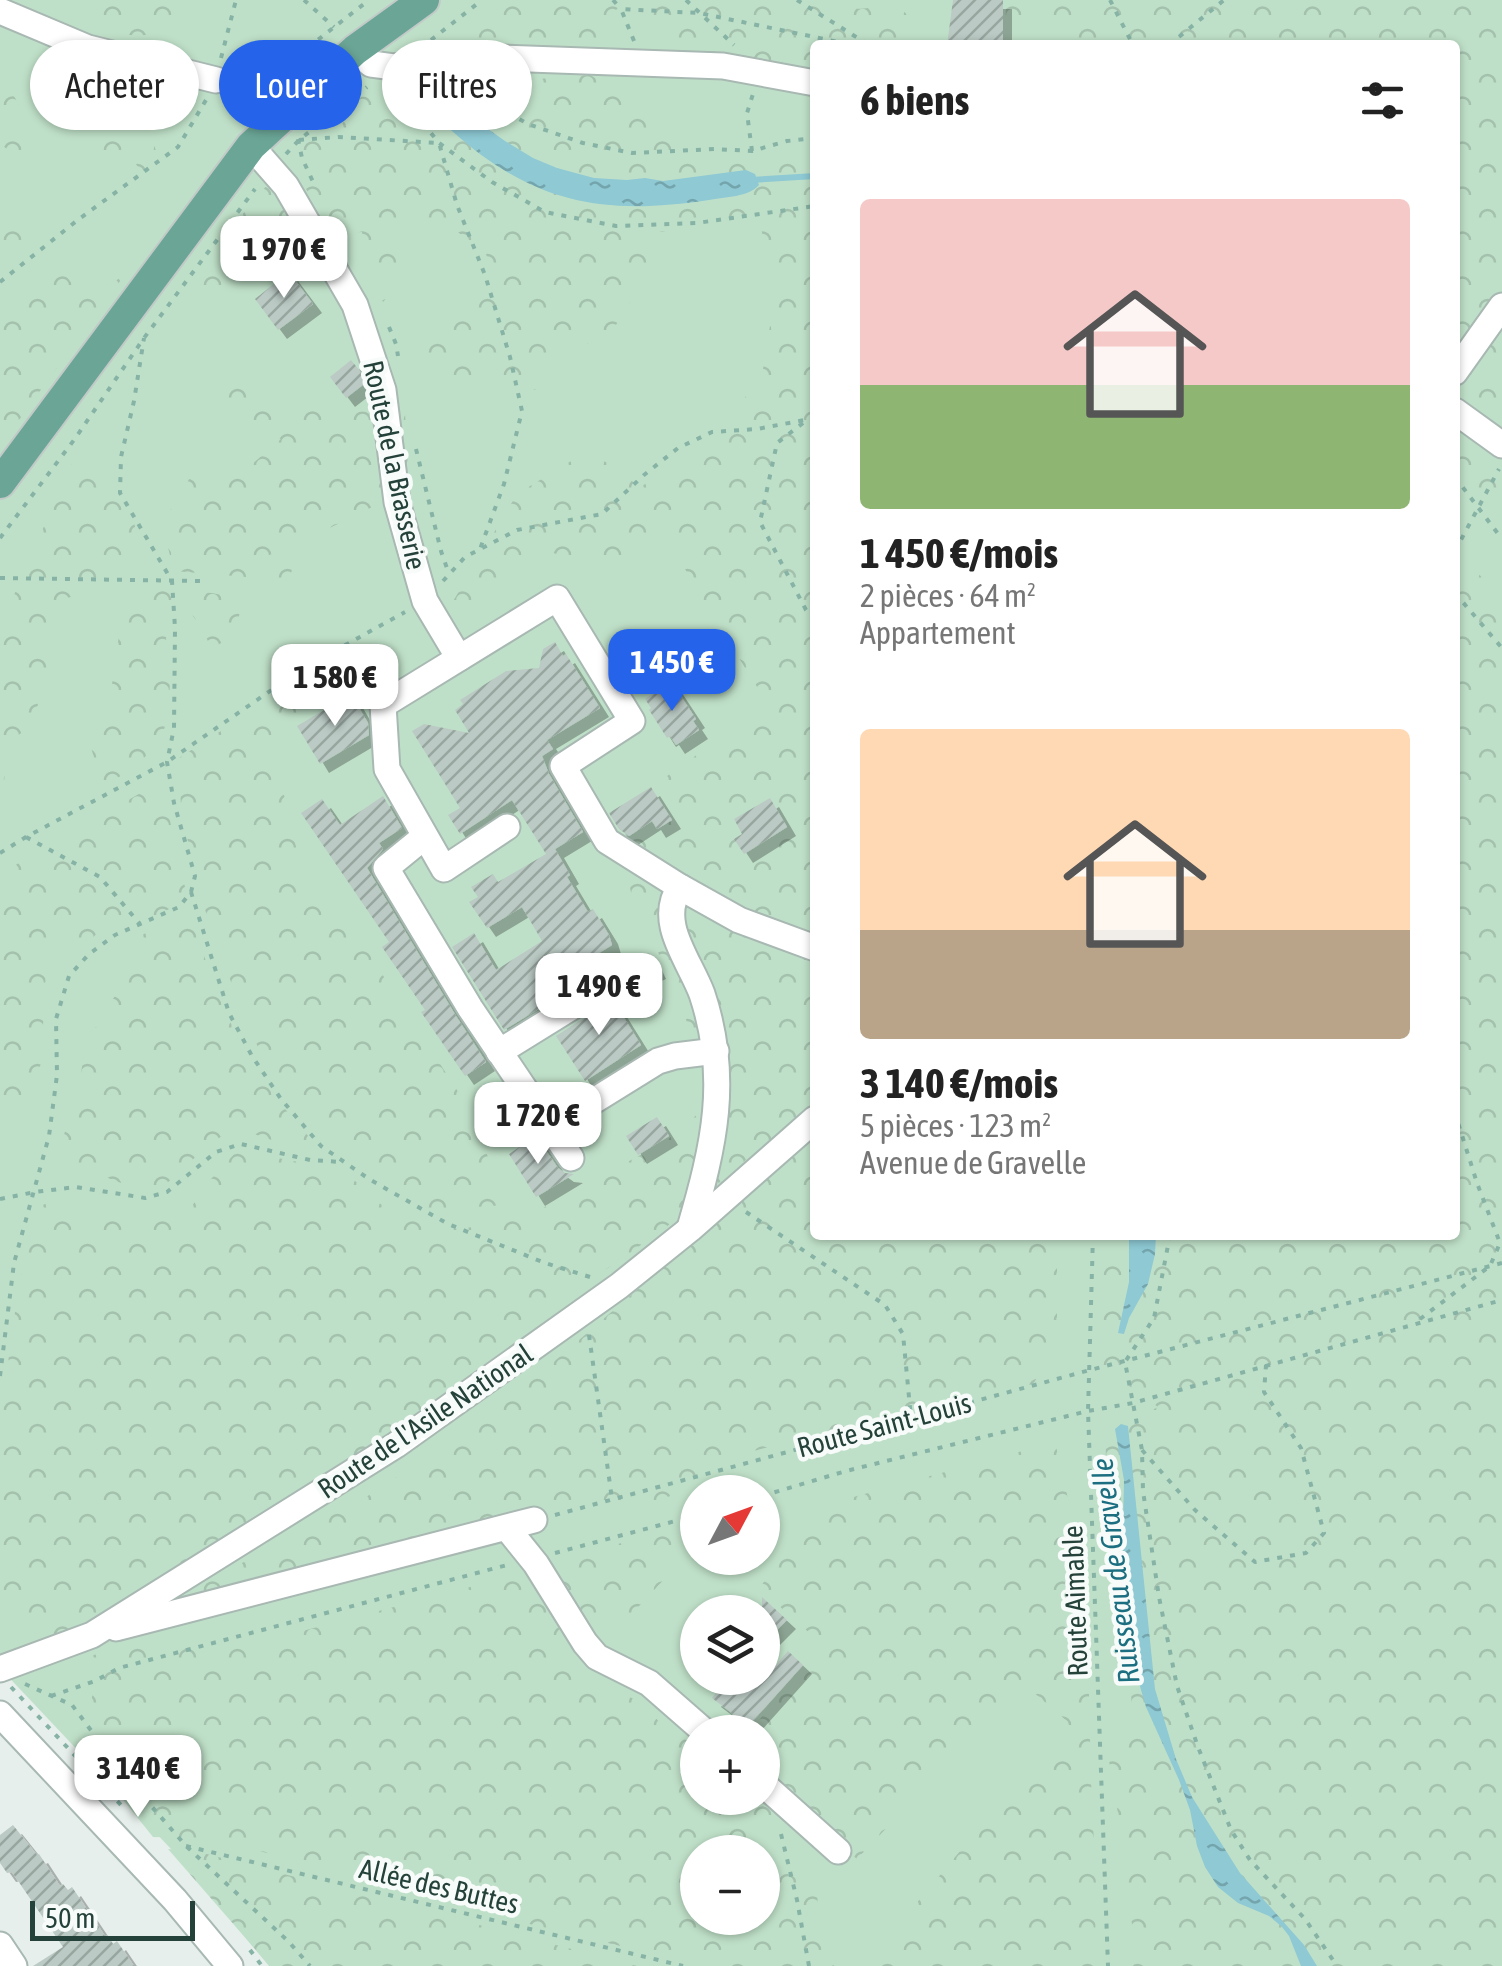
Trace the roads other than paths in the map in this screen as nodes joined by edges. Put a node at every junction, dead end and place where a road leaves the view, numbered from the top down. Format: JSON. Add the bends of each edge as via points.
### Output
{"nodes":[{"id":1,"x":424,"y":0,"type":"edge"},
{"id":2,"x":0,"y":11,"type":"edge"},
{"id":3,"x":362,"y":45,"type":"edge"},
{"id":4,"x":362,"y":56,"type":"edge"},
{"id":5,"x":219,"y":78,"type":"edge"},
{"id":6,"x":810,"y":82,"type":"edge"},
{"id":7,"x":268,"y":130,"type":"edge"},
{"id":8,"x":251,"y":146,"type":"junction"},
{"id":9,"x":1502,"y":306,"type":"edge"},
{"id":10,"x":1460,"y":365,"type":"edge"},
{"id":11,"x":1460,"y":415,"type":"edge"},
{"id":12,"x":1502,"y":445,"type":"edge"},
{"id":13,"x":0,"y":483,"type":"edge"},
{"id":14,"x":460,"y":658,"type":"junction"},
{"id":15,"x":508,"y":827,"type":"dead end"},
{"id":16,"x":424,"y":837,"type":"junction"},
{"id":17,"x":680,"y":887,"type":"junction"},
{"id":18,"x":810,"y":946,"type":"edge"},
{"id":19,"x":575,"y":1005,"type":"dead end"},
{"id":20,"x":716,"y":1051,"type":"junction"},
{"id":21,"x":499,"y":1052,"type":"junction"},
{"id":22,"x":810,"y":1123,"type":"edge"},
{"id":23,"x":550,"y":1128,"type":"junction"},
{"id":24,"x":571,"y":1158,"type":"dead end"},
{"id":25,"x":690,"y":1229,"type":"junction"},
{"id":26,"x":534,"y":1520,"type":"road end"},
{"id":27,"x":508,"y":1528,"type":"junction"},
{"id":28,"x":92,"y":1634,"type":"junction"},
{"id":29,"x":8,"y":1675,"type":"edge"},
{"id":30,"x":0,"y":1714,"type":"edge"},
{"id":31,"x":686,"y":1715,"type":"edge"},
{"id":32,"x":780,"y":1799,"type":"edge"},
{"id":33,"x":838,"y":1850,"type":"dead end"},
{"id":34,"x":0,"y":1945,"type":"edge"},
{"id":35,"x":14,"y":1966,"type":"edge"},
{"id":36,"x":230,"y":1966,"type":"edge"}],
"edges":[{"from":1,"to":3,"type":"main road"},
{"from":2,"to":5,"type":"street","via":[[88,48]]},
{"from":4,"to":6,"type":"street","via":[[394,67],[433,53],[722,66]]},
{"from":7,"to":8,"type":"main road"},
{"from":8,"to":13,"type":"main road"},
{"from":8,"to":14,"type":"street","name":"Route de la Brasserie","via":[[286,186],[355,305],[382,390],[397,502],[426,601]]},
{"from":9,"to":10,"type":"street"},
{"from":11,"to":12,"type":"street"},
{"from":14,"to":16,"type":"street","via":[[383,705],[387,770]]},
{"from":14,"to":17,"type":"street","via":[[557,598],[632,721],[563,766],[608,841]]},
{"from":15,"to":16,"type":"street","via":[[444,869]]},
{"from":16,"to":21,"type":"street","via":[[386,868]]},
{"from":17,"to":18,"type":"street","via":[[738,920]]},
{"from":17,"to":20,"type":"street","via":[[672,898],[672,924],[701,992]]},
{"from":19,"to":21,"type":"street"},
{"from":20,"to":23,"type":"street","via":[[658,1061]]},
{"from":20,"to":25,"type":"street","via":[[717,1111]]},
{"from":21,"to":23,"type":"street"},
{"from":22,"to":25,"type":"street","name":"Route de l'Asile National"},
{"from":23,"to":24,"type":"street"},
{"from":25,"to":28,"type":"street","name":"Route de l'Asile National","via":[[396,1445]]},
{"from":26,"to":27,"type":"street"},
{"from":27,"to":28,"type":"street"},
{"from":27,"to":31,"type":"street","via":[[597,1657],[649,1683]]},
{"from":28,"to":29,"type":"street","name":"Route de l'Asile National"},
{"from":30,"to":36,"type":"street"},
{"from":32,"to":33,"type":"street"},
{"from":34,"to":35,"type":"street"}]}
